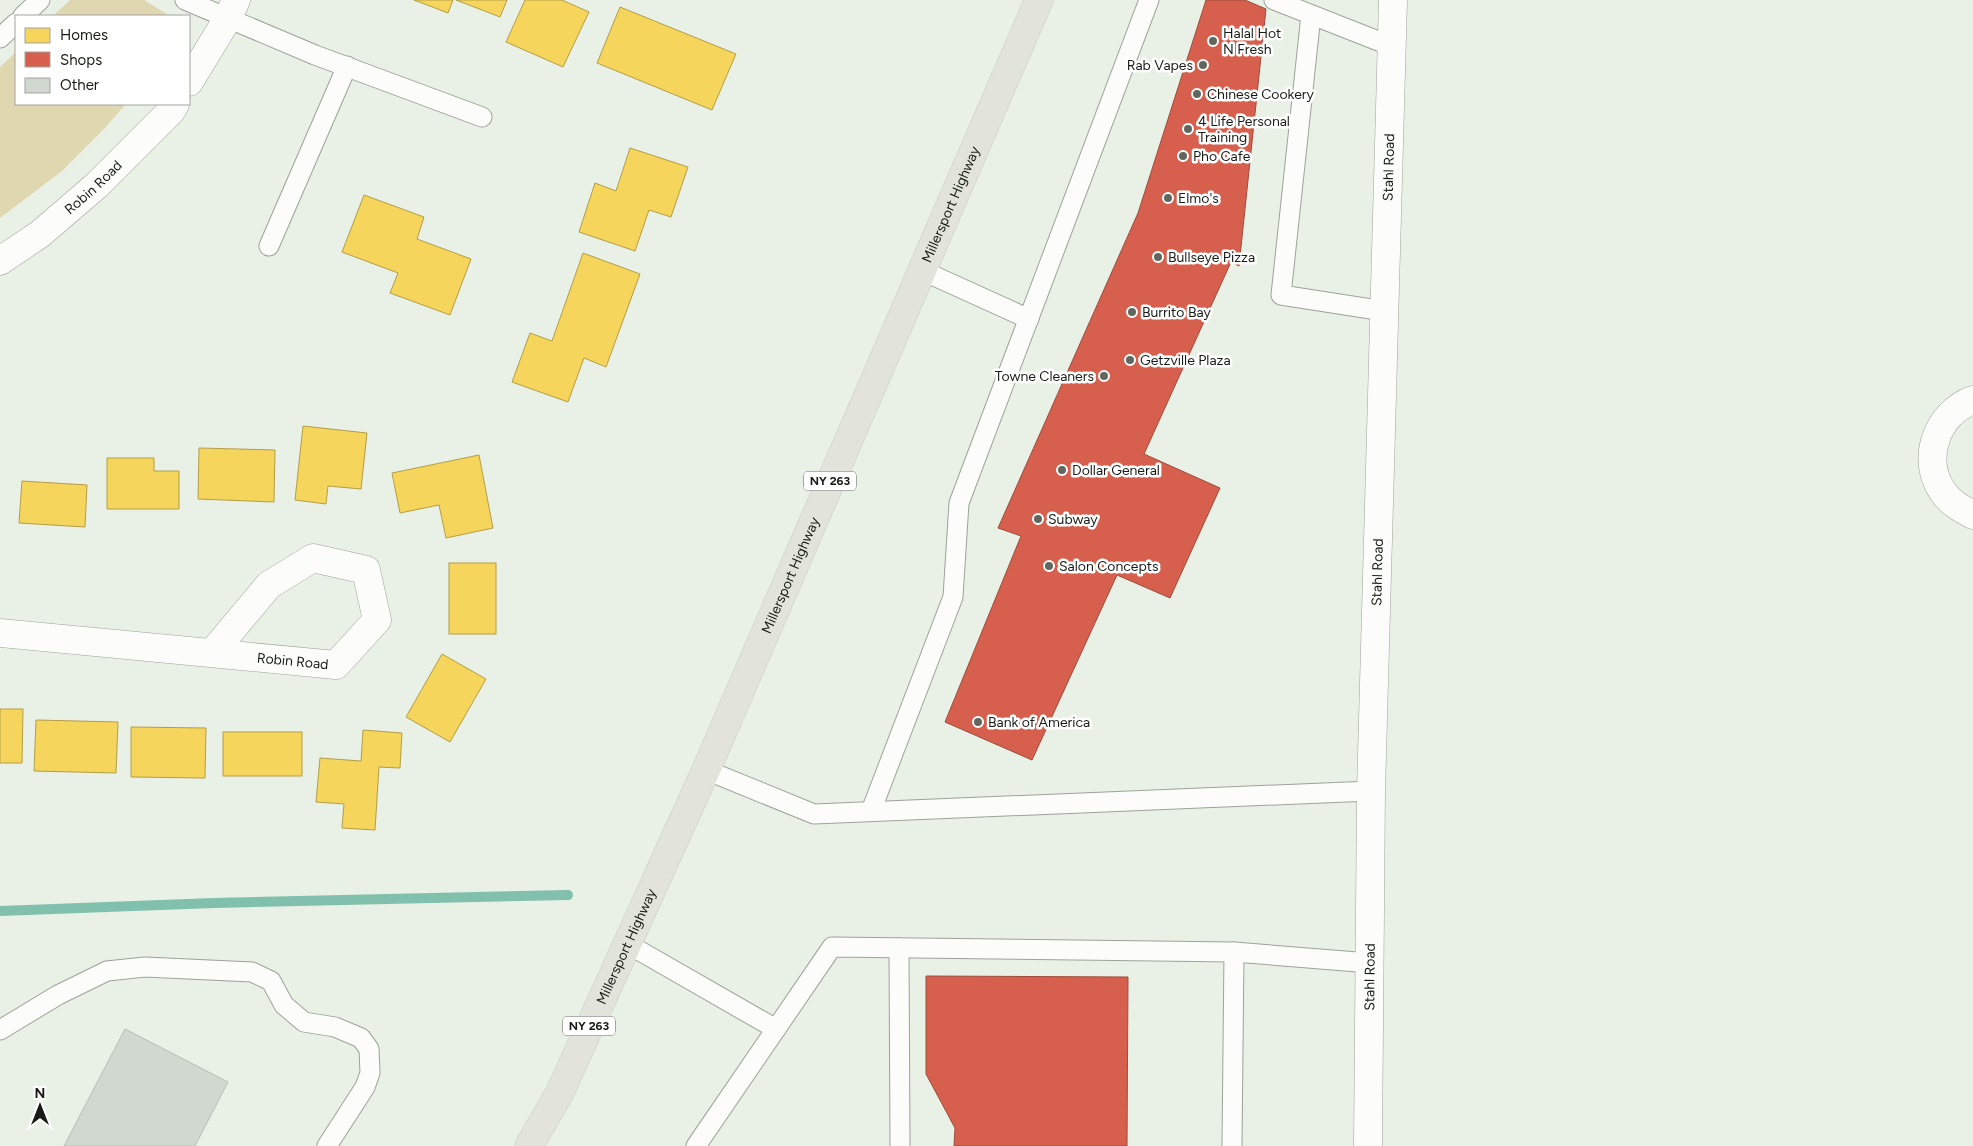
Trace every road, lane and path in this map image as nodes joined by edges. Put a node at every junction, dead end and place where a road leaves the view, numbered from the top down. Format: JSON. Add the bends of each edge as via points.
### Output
{"nodes":[{"id":1,"x":40,"y":0,"type":"edge"},
{"id":2,"x":185,"y":0,"type":"edge"},
{"id":3,"x":1039,"y":0,"type":"edge"},
{"id":4,"x":1149,"y":0,"type":"edge"},
{"id":5,"x":1274,"y":0,"type":"edge"},
{"id":6,"x":1393,"y":0,"type":"edge"},
{"id":7,"x":232,"y":9,"type":"edge"},
{"id":8,"x":1311,"y":14,"type":"junction"},
{"id":9,"x":24,"y":15,"type":"edge"},
{"id":10,"x":15,"y":24,"type":"edge"},
{"id":11,"x":0,"y":38,"type":"edge"},
{"id":12,"x":1392,"y":46,"type":"junction"},
{"id":13,"x":347,"y":66,"type":"junction"},
{"id":14,"x":190,"y":80,"type":"edge"},
{"id":15,"x":174,"y":105,"type":"edge"},
{"id":16,"x":482,"y":116,"type":"dead end"},
{"id":17,"x":269,"y":246,"type":"dead end"},
{"id":18,"x":0,"y":261,"type":"edge"},
{"id":19,"x":921,"y":270,"type":"junction"},
{"id":20,"x":1384,"y":311,"type":"junction"},
{"id":21,"x":1029,"y":319,"type":"junction"},
{"id":22,"x":1973,"y":400,"type":"edge"},
{"id":23,"x":1973,"y":515,"type":"edge"},
{"id":24,"x":0,"y":633,"type":"edge"},
{"id":25,"x":212,"y":653,"type":"junction"},
{"id":26,"x":706,"y":770,"type":"junction"},
{"id":27,"x":1371,"y":791,"type":"junction"},
{"id":28,"x":870,"y":811,"type":"junction"},
{"id":29,"x":626,"y":943,"type":"junction"},
{"id":30,"x":899,"y":948,"type":"junction"},
{"id":31,"x":1234,"y":952,"type":"junction"},
{"id":32,"x":1370,"y":963,"type":"junction"},
{"id":33,"x":776,"y":1029,"type":"junction"},
{"id":34,"x":0,"y":1030,"type":"edge"},
{"id":35,"x":328,"y":1146,"type":"edge"},
{"id":36,"x":530,"y":1146,"type":"edge"},
{"id":37,"x":696,"y":1146,"type":"edge"},
{"id":38,"x":900,"y":1146,"type":"edge"},
{"id":39,"x":1232,"y":1146,"type":"edge"},
{"id":40,"x":1368,"y":1146,"type":"edge"}],
"edges":[{"from":1,"to":9,"type":"lane"},
{"from":2,"to":7,"type":"lane"},
{"from":3,"to":19,"type":"main road","name":"Millersport Highway","number":"NY 263"},
{"from":4,"to":21,"type":"lane"},
{"from":5,"to":8,"type":"lane"},
{"from":6,"to":12,"type":"street","name":"Stahl Road"},
{"from":7,"to":13,"type":"lane"},
{"from":7,"to":14,"type":"street"},
{"from":8,"to":12,"type":"lane"},
{"from":8,"to":20,"type":"lane","via":[[1281,295]]},
{"from":10,"to":11,"type":"lane"},
{"from":12,"to":20,"type":"street","name":"Stahl Road"},
{"from":13,"to":16,"type":"lane"},
{"from":13,"to":17,"type":"lane"},
{"from":15,"to":18,"type":"street","name":"Robin Road","via":[[97,185],[40,234]]},
{"from":19,"to":21,"type":"lane"},
{"from":19,"to":26,"type":"main road","name":"Millersport Highway","number":"NY 263"},
{"from":20,"to":27,"type":"street","name":"Stahl Road"},
{"from":21,"to":28,"type":"lane","via":[[959,503],[953,597]]},
{"from":22,"to":23,"type":"street","via":[[1948,416],[1937,434],[1932,453],[1934,474],[1943,492],[1957,506]]},
{"from":24,"to":25,"type":"street","name":"Robin Road"},
{"from":25,"to":25,"type":"street","name":"Robin Road","via":[[336,665],[376,620],[366,570],[313,558],[269,585]]},
{"from":26,"to":28,"type":"lane","via":[[814,814]]},
{"from":26,"to":29,"type":"main road","name":"Millersport Highway","number":"NY 263"},
{"from":27,"to":28,"type":"lane"},
{"from":27,"to":32,"type":"street","name":"Stahl Road"},
{"from":29,"to":33,"type":"lane"},
{"from":29,"to":36,"type":"main road","name":"Millersport Highway","number":"NY 263","via":[[560,1092]]},
{"from":30,"to":31,"type":"lane"},
{"from":30,"to":33,"type":"lane","via":[[832,947]]},
{"from":30,"to":38,"type":"lane"},
{"from":31,"to":32,"type":"lane"},
{"from":31,"to":39,"type":"lane"},
{"from":32,"to":40,"type":"street","name":"Stahl Road"},
{"from":33,"to":37,"type":"lane"},
{"from":34,"to":35,"type":"lane","via":[[58,995],[107,971],[145,967],[252,972],[271,981],[284,1005],[304,1022],[335,1027],[361,1038],[369,1049],[370,1073],[365,1087]]}]}
